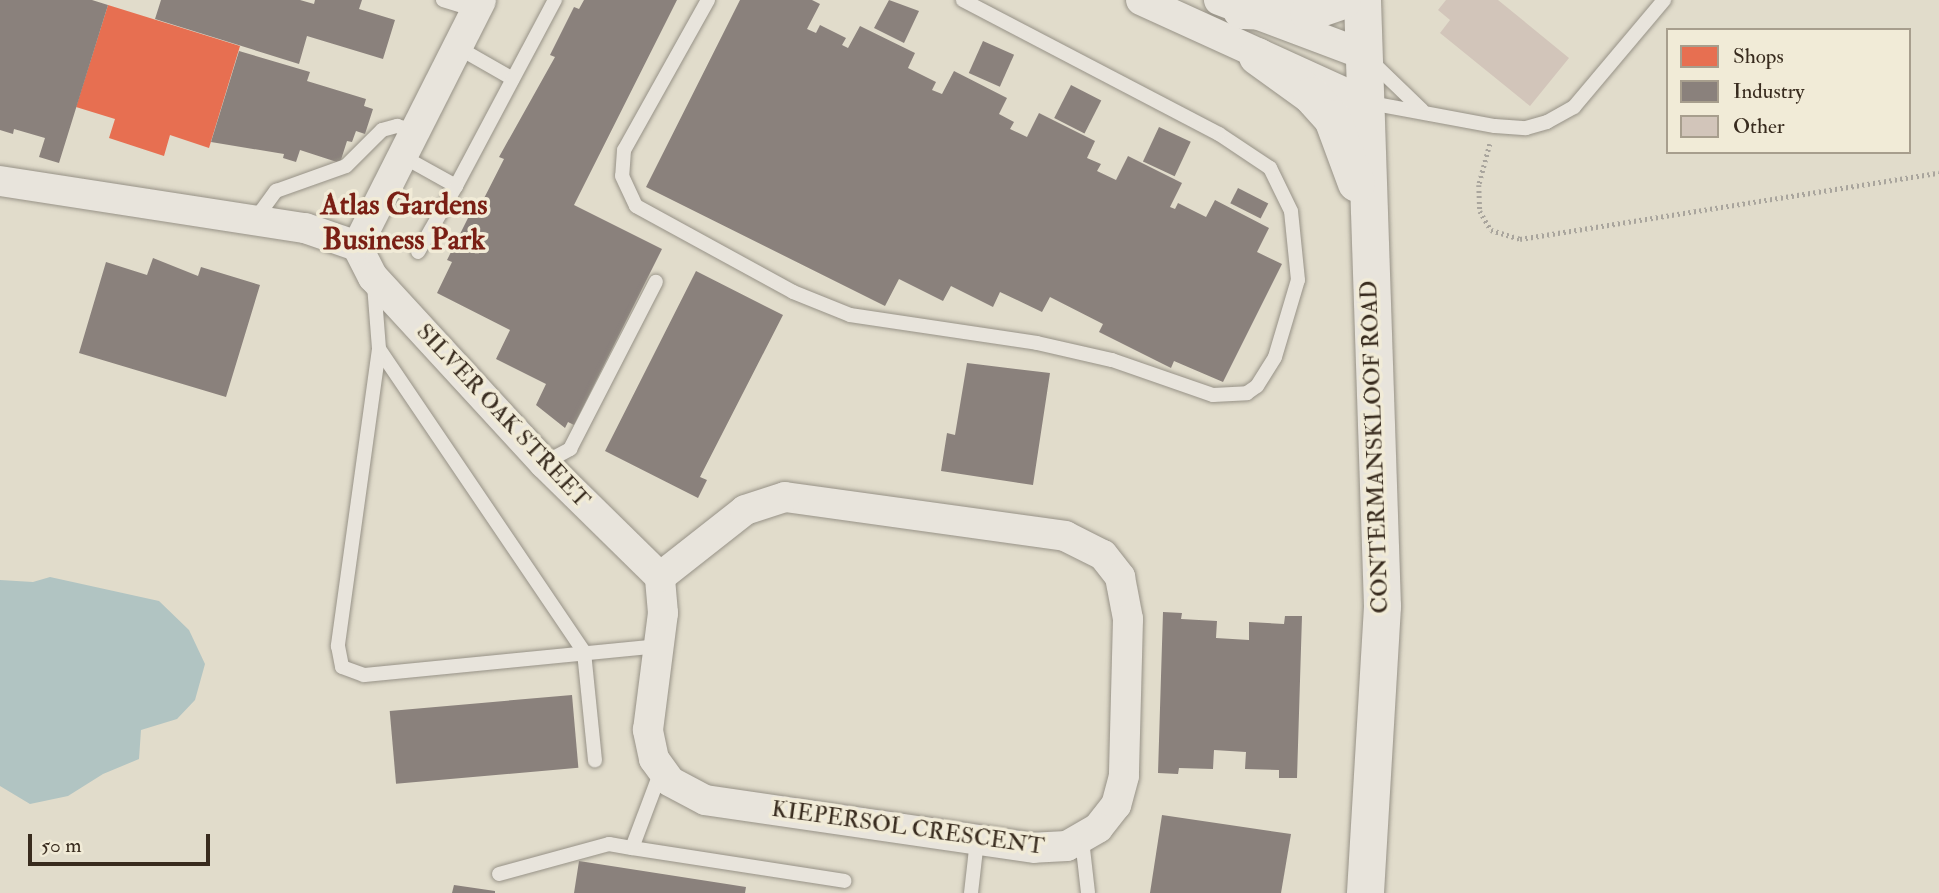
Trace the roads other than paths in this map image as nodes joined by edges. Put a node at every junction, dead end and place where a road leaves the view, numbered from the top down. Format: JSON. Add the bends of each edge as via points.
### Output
{"nodes":[{"id":1,"x":443,"y":0,"type":"edge"},
{"id":2,"x":555,"y":0,"type":"edge"},
{"id":3,"x":708,"y":0,"type":"edge"},
{"id":4,"x":962,"y":0,"type":"edge"},
{"id":5,"x":1141,"y":0,"type":"edge"},
{"id":6,"x":1342,"y":0,"type":"edge"},
{"id":7,"x":1362,"y":0,"type":"edge"},
{"id":8,"x":1664,"y":0,"type":"edge"},
{"id":9,"x":479,"y":5,"type":"edge"},
{"id":10,"x":1240,"y":9,"type":"edge"},
{"id":11,"x":457,"y":47,"type":"junction"},
{"id":12,"x":1250,"y":53,"type":"junction"},
{"id":13,"x":1363,"y":54,"type":"junction"},
{"id":14,"x":513,"y":79,"type":"junction"},
{"id":15,"x":1365,"y":102,"type":"junction"},
{"id":16,"x":1422,"y":110,"type":"junction"},
{"id":17,"x":408,"y":144,"type":"junction"},
{"id":18,"x":0,"y":181,"type":"edge"},
{"id":19,"x":456,"y":186,"type":"junction"},
{"id":20,"x":1368,"y":217,"type":"junction"},
{"id":21,"x":259,"y":221,"type":"junction"},
{"id":22,"x":357,"y":246,"type":"junction"},
{"id":23,"x":418,"y":252,"type":"dead end"},
{"id":24,"x":373,"y":277,"type":"junction"},
{"id":25,"x":656,"y":282,"type":"dead end"},
{"id":26,"x":379,"y":349,"type":"junction"},
{"id":27,"x":544,"y":463,"type":"junction"},
{"id":28,"x":660,"y":577,"type":"junction"},
{"id":29,"x":658,"y":646,"type":"junction"},
{"id":30,"x":584,"y":652,"type":"junction"},
{"id":31,"x":596,"y":760,"type":"dead end"},
{"id":32,"x":661,"y":772,"type":"junction"},
{"id":33,"x":977,"y":840,"type":"junction"},
{"id":34,"x":1082,"y":840,"type":"junction"},
{"id":35,"x":632,"y":848,"type":"junction"},
{"id":36,"x":499,"y":874,"type":"dead end"},
{"id":37,"x":844,"y":881,"type":"dead end"},
{"id":38,"x":971,"y":893,"type":"edge"},
{"id":39,"x":1088,"y":893,"type":"edge"},
{"id":40,"x":1366,"y":893,"type":"edge"}],
"edges":[{"from":1,"to":9,"type":"lane"},
{"from":2,"to":14,"type":"lane"},
{"from":3,"to":4,"type":"lane","via":[[624,150],[622,176],[636,206],[793,292],[850,315],[1037,342],[1112,360],[1213,395],[1247,393],[1275,357],[1298,280],[1291,211],[1270,168],[1219,134]]},
{"from":5,"to":12,"type":"street"},
{"from":6,"to":10,"type":"street","via":[[1308,12]]},
{"from":7,"to":13,"type":"street","name":"CONTERMANSKLOOF ROAD"},
{"from":8,"to":16,"type":"lane","via":[[1574,107],[1526,128]]},
{"from":9,"to":11,"type":"street"},
{"from":10,"to":12,"type":"street"},
{"from":10,"to":13,"type":"street"},
{"from":11,"to":14,"type":"lane"},
{"from":11,"to":17,"type":"street"},
{"from":12,"to":15,"type":"street"},
{"from":12,"to":20,"type":"street","via":[[1311,95],[1332,118]]},
{"from":13,"to":15,"type":"street","name":"CONTERMANSKLOOF ROAD"},
{"from":13,"to":16,"type":"lane"},
{"from":14,"to":19,"type":"lane"},
{"from":15,"to":16,"type":"lane"},
{"from":15,"to":20,"type":"street","name":"CONTERMANSKLOOF ROAD"},
{"from":17,"to":19,"type":"lane"},
{"from":17,"to":21,"type":"lane","via":[[397,126],[382,130],[346,166],[276,191]]},
{"from":17,"to":22,"type":"street"},
{"from":18,"to":21,"type":"street"},
{"from":19,"to":23,"type":"lane"},
{"from":20,"to":40,"type":"street","name":"CONTERMANSKLOOF ROAD","via":[[1382,606]]},
{"from":21,"to":22,"type":"street","via":[[305,228]]},
{"from":22,"to":24,"type":"street","name":"SILVER OAK STREET"},
{"from":24,"to":26,"type":"lane"},
{"from":24,"to":27,"type":"street","name":"SILVER OAK STREET"},
{"from":25,"to":27,"type":"lane","via":[[570,449]]},
{"from":26,"to":30,"type":"lane"},
{"from":26,"to":30,"type":"lane","via":[[338,646],[342,667],[364,675]]},
{"from":27,"to":28,"type":"street","name":"SILVER OAK STREET"},
{"from":28,"to":29,"type":"street","via":[[663,613]]},
{"from":28,"to":34,"type":"street","name":"KIEPERSOL CRESCENT","via":[[745,510],[785,497],[1065,536],[1091,546],[1121,577],[1128,605],[1124,776],[1108,817]]},
{"from":29,"to":30,"type":"lane"},
{"from":29,"to":32,"type":"street","via":[[648,730]]},
{"from":30,"to":31,"type":"lane"},
{"from":32,"to":33,"type":"street","name":"KIEPERSOL CRESCENT","via":[[680,790],[705,800]]},
{"from":32,"to":35,"type":"lane"},
{"from":33,"to":34,"type":"street","name":"KIEPERSOL CRESCENT","via":[[1051,849]]},
{"from":33,"to":38,"type":"lane"},
{"from":34,"to":39,"type":"lane"},
{"from":35,"to":36,"type":"lane","via":[[609,844]]},
{"from":35,"to":37,"type":"lane"}]}
